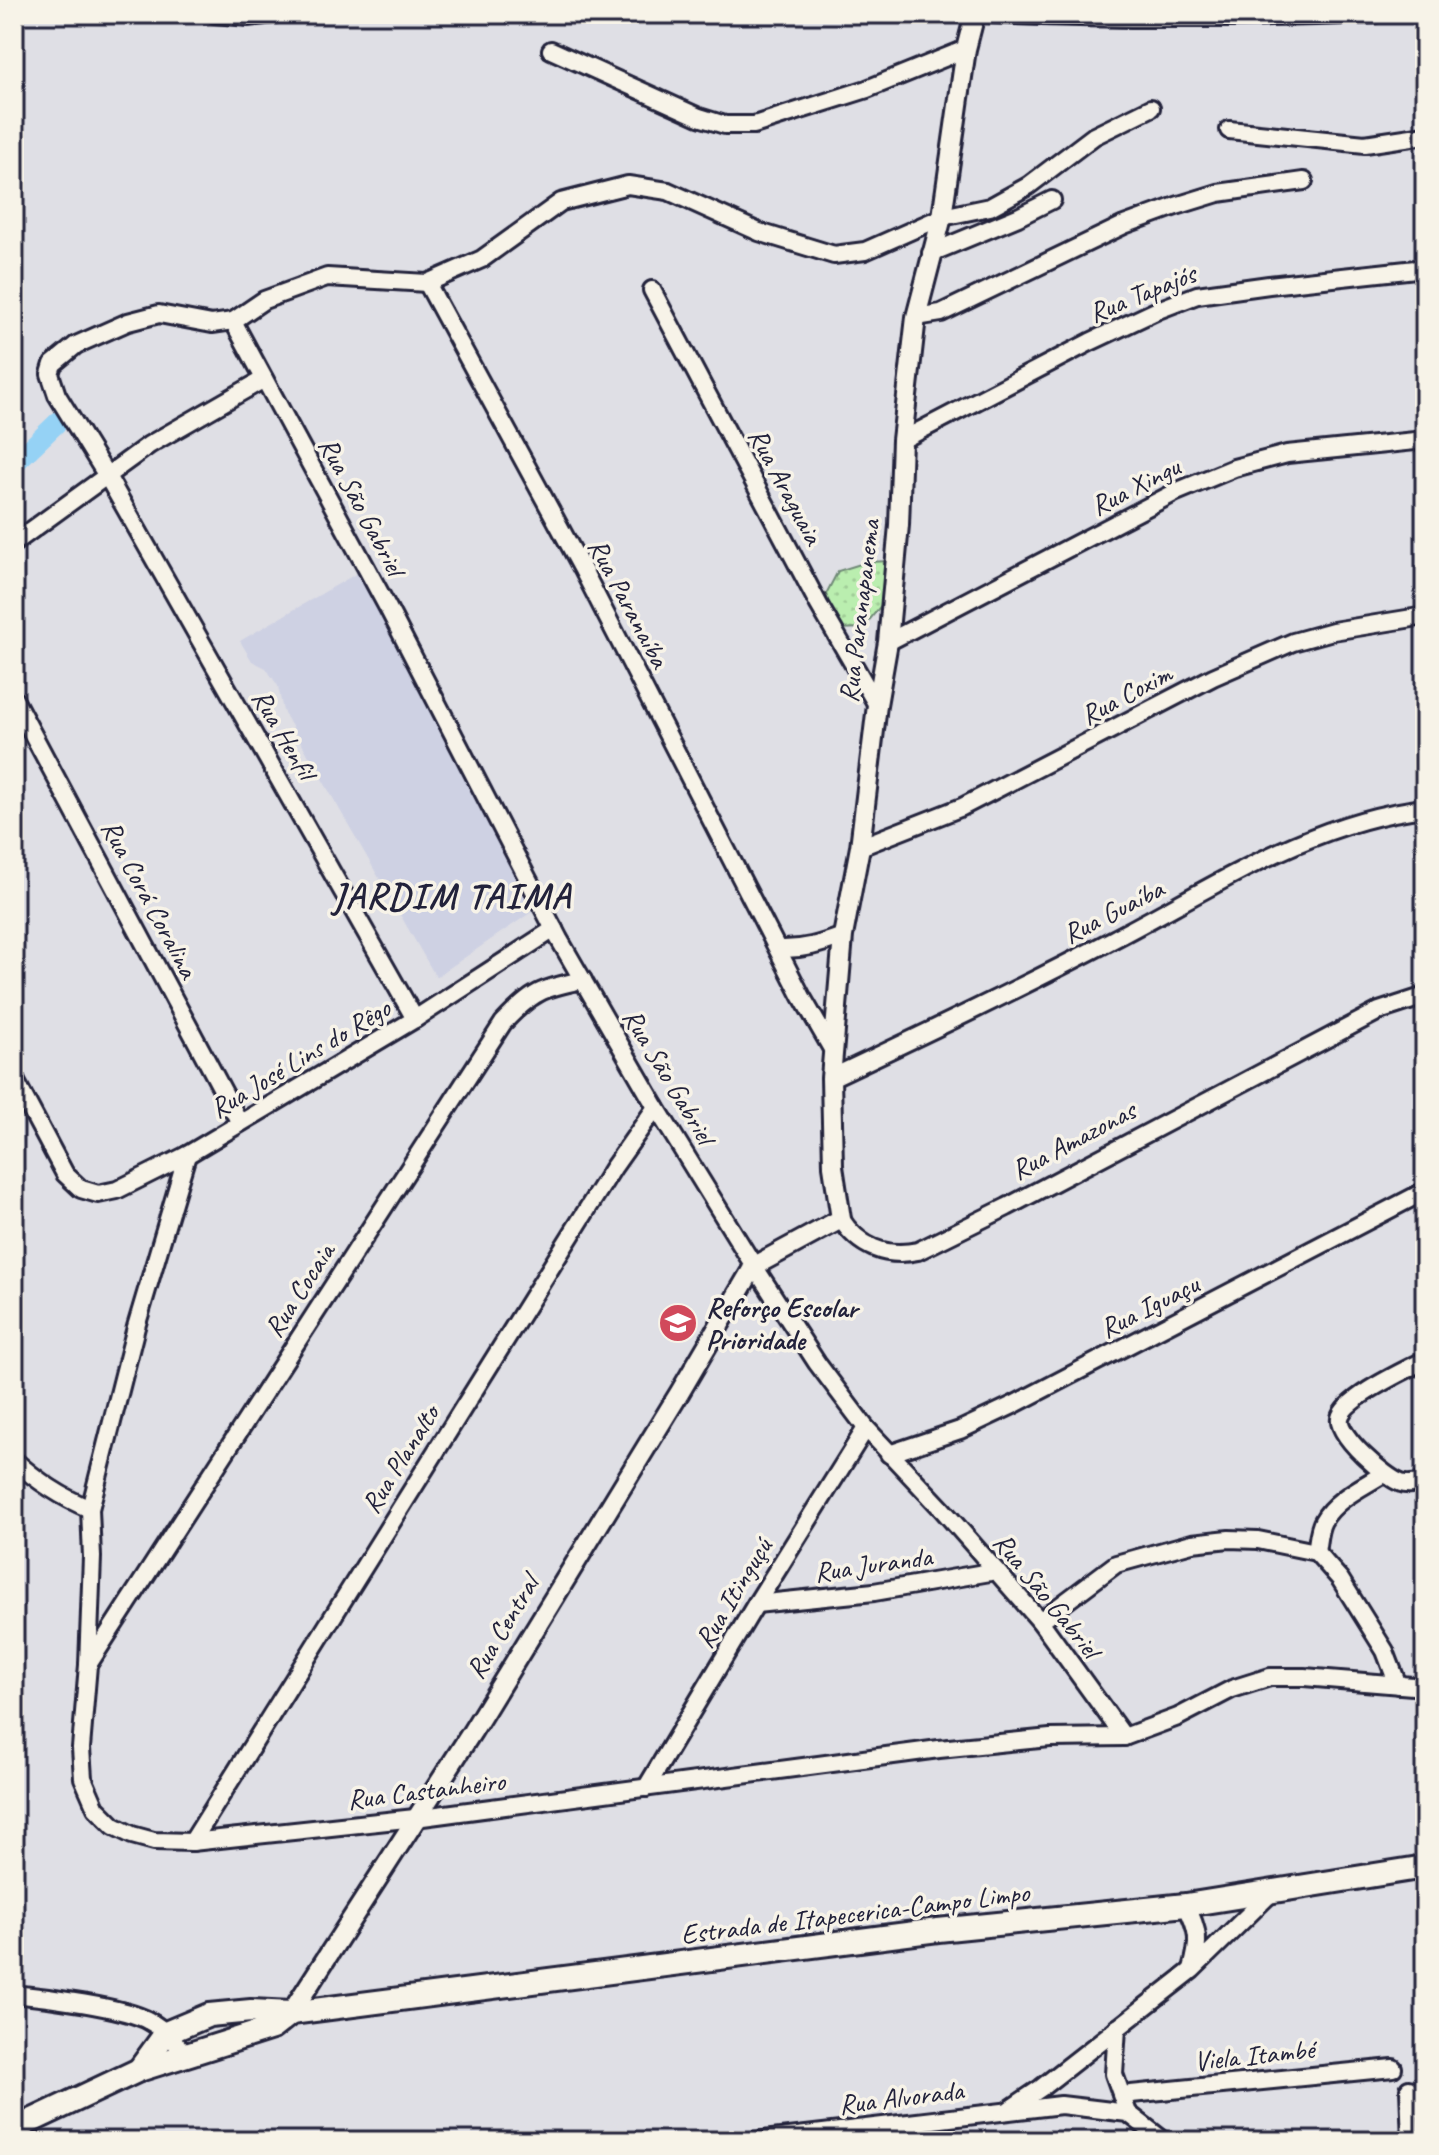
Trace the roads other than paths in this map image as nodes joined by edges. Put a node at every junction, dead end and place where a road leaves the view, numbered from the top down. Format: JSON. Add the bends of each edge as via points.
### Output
{"nodes":[{"id":1,"x":215,"y":14,"type":"edge"},
{"id":2,"x":274,"y":14,"type":"edge"},
{"id":3,"x":975,"y":14,"type":"edge"},
{"id":4,"x":993,"y":14,"type":"edge"},
{"id":5,"x":1374,"y":14,"type":"edge"},
{"id":6,"x":966,"y":49,"type":"junction"},
{"id":7,"x":551,"y":50,"type":"dead end"},
{"id":8,"x":1151,"y":108,"type":"dead end"},
{"id":9,"x":1229,"y":130,"type":"dead end"},
{"id":10,"x":1425,"y":135,"type":"edge"},
{"id":11,"x":1304,"y":181,"type":"dead end"},
{"id":12,"x":1052,"y":200,"type":"dead end"},
{"id":13,"x":942,"y":217,"type":"junction"},
{"id":14,"x":931,"y":253,"type":"junction"},
{"id":15,"x":1425,"y":268,"type":"edge"},
{"id":16,"x":427,"y":283,"type":"junction"},
{"id":17,"x":652,"y":290,"type":"dead end"},
{"id":18,"x":916,"y":317,"type":"junction"},
{"id":19,"x":233,"y":321,"type":"junction"},
{"id":20,"x":264,"y":379,"type":"junction"},
{"id":21,"x":902,"y":440,"type":"junction"},
{"id":22,"x":1425,"y":440,"type":"edge"},
{"id":23,"x":107,"y":476,"type":"junction"},
{"id":24,"x":14,"y":543,"type":"edge"},
{"id":25,"x":1425,"y":616,"type":"edge"},
{"id":26,"x":888,"y":642,"type":"junction"},
{"id":27,"x":14,"y":699,"type":"edge"},
{"id":28,"x":877,"y":705,"type":"junction"},
{"id":29,"x":1425,"y":808,"type":"edge"},
{"id":30,"x":860,"y":847,"type":"junction"},
{"id":31,"x":554,"y":929,"type":"junction"},
{"id":32,"x":843,"y":936,"type":"junction"},
{"id":33,"x":779,"y":949,"type":"junction"},
{"id":34,"x":583,"y":980,"type":"junction"},
{"id":35,"x":1425,"y":996,"type":"edge"},
{"id":36,"x":415,"y":1019,"type":"junction"},
{"id":37,"x":832,"y":1049,"type":"junction"},
{"id":38,"x":14,"y":1078,"type":"edge"},
{"id":39,"x":831,"y":1078,"type":"junction"},
{"id":40,"x":656,"y":1107,"type":"junction"},
{"id":41,"x":240,"y":1123,"type":"junction"},
{"id":42,"x":187,"y":1155,"type":"junction"},
{"id":43,"x":1425,"y":1191,"type":"edge"},
{"id":44,"x":841,"y":1219,"type":"junction"},
{"id":45,"x":754,"y":1266,"type":"junction"},
{"id":46,"x":1425,"y":1360,"type":"edge"},
{"id":47,"x":866,"y":1428,"type":"junction"},
{"id":48,"x":889,"y":1454,"type":"junction"},
{"id":49,"x":14,"y":1460,"type":"edge"},
{"id":50,"x":1383,"y":1474,"type":"junction"},
{"id":51,"x":1425,"y":1481,"type":"edge"},
{"id":52,"x":90,"y":1509,"type":"junction"},
{"id":53,"x":1316,"y":1552,"type":"junction"},
{"id":54,"x":996,"y":1571,"type":"junction"},
{"id":55,"x":756,"y":1604,"type":"junction"},
{"id":56,"x":1040,"y":1621,"type":"junction"},
{"id":57,"x":88,"y":1665,"type":"junction"},
{"id":58,"x":1398,"y":1685,"type":"junction"},
{"id":59,"x":1425,"y":1687,"type":"edge"},
{"id":60,"x":1124,"y":1737,"type":"junction"},
{"id":61,"x":646,"y":1788,"type":"junction"},
{"id":62,"x":415,"y":1818,"type":"junction"},
{"id":63,"x":192,"y":1842,"type":"junction"},
{"id":64,"x":1425,"y":1867,"type":"edge"},
{"id":65,"x":1273,"y":1891,"type":"junction"},
{"id":66,"x":1186,"y":1905,"type":"junction"},
{"id":67,"x":1192,"y":1970,"type":"junction"},
{"id":68,"x":14,"y":1994,"type":"edge"},
{"id":69,"x":291,"y":2013,"type":"junction"},
{"id":70,"x":1117,"y":2028,"type":"junction"},
{"id":71,"x":166,"y":2033,"type":"junction"},
{"id":72,"x":186,"y":2055,"type":"junction"},
{"id":73,"x":1393,"y":2068,"type":"dead end"},
{"id":74,"x":139,"y":2070,"type":"junction"},
{"id":75,"x":1409,"y":2089,"type":"dead end"},
{"id":76,"x":1121,"y":2095,"type":"junction"},
{"id":77,"x":1006,"y":2112,"type":"junction"},
{"id":78,"x":1128,"y":2113,"type":"junction"},
{"id":79,"x":14,"y":2129,"type":"edge"},
{"id":80,"x":755,"y":2141,"type":"edge"},
{"id":81,"x":1164,"y":2141,"type":"edge"},
{"id":82,"x":1411,"y":2141,"type":"edge"}],
"edges":[{"from":1,"to":2,"type":"street"},
{"from":3,"to":6,"type":"street","name":"Rua Paranapanema"},
{"from":4,"to":5,"type":"street"},
{"from":6,"to":7,"type":"street","via":[[867,89],[754,125],[725,125],[699,117]]},
{"from":6,"to":13,"type":"street","name":"Rua Paranapanema"},
{"from":8,"to":13,"type":"street","via":[[1094,136],[1028,186],[990,207]]},
{"from":9,"to":10,"type":"street","via":[[1365,144]]},
{"from":11,"to":18,"type":"street","via":[[1218,193],[1176,206],[1124,225],[941,313]]},
{"from":12,"to":14,"type":"street"},
{"from":13,"to":14,"type":"street","name":"Rua Paranapanema"},
{"from":13,"to":16,"type":"street","via":[[865,251],[834,255],[759,232],[668,191],[628,185],[561,202],[482,259]]},
{"from":14,"to":18,"type":"street","name":"Rua Paranapanema"},
{"from":15,"to":21,"type":"street","name":"Rua Tapajós","via":[[1197,295],[1090,342]]},
{"from":16,"to":19,"type":"street","via":[[327,277],[264,300]]},
{"from":16,"to":33,"type":"street","name":"Rua Paranaíba"},
{"from":17,"to":28,"type":"street","name":"Rua Araguaia"},
{"from":18,"to":21,"type":"street","name":"Rua Paranapanema"},
{"from":19,"to":20,"type":"street","name":"Rua São Gabriel"},
{"from":19,"to":23,"type":"street","name":"Rua Henfil","via":[[212,324],[159,314],[76,345],[53,364],[50,374],[57,395]]},
{"from":20,"to":23,"type":"street","via":[[149,445]]},
{"from":20,"to":31,"type":"street","name":"Rua São Gabriel"},
{"from":21,"to":26,"type":"street","name":"Rua Paranapanema"},
{"from":22,"to":26,"type":"street","name":"Rua Xingu","via":[[1287,454],[1234,468],[1176,492]]},
{"from":23,"to":24,"type":"street"},
{"from":23,"to":36,"type":"street","name":"Rua Henfil"},
{"from":25,"to":30,"type":"street","name":"Rua Coxim","via":[[1293,642],[1213,677],[962,807]]},
{"from":26,"to":28,"type":"street","name":"Rua Paranapanema"},
{"from":27,"to":41,"type":"street","name":"Rua Corá Coralina"},
{"from":28,"to":30,"type":"street","name":"Rua Paranapanema"},
{"from":29,"to":39,"type":"street","name":"Rua Guaíba","via":[[1369,817],[1297,844],[1026,985]]},
{"from":30,"to":32,"type":"street","name":"Rua Paranapanema"},
{"from":31,"to":34,"type":"street","name":"Rua São Gabriel"},
{"from":31,"to":36,"type":"street","name":"Rua José Lins do Rêgo"},
{"from":32,"to":33,"type":"street","via":[[798,950]]},
{"from":32,"to":37,"type":"street","name":"Rua Paranapanema"},
{"from":33,"to":37,"type":"street","name":"Rua Paranaíba"},
{"from":34,"to":40,"type":"street","name":"Rua São Gabriel"},
{"from":34,"to":57,"type":"street","name":"Rua Cocaia","via":[[538,991],[503,1023]]},
{"from":35,"to":44,"type":"street","name":"Rua Amazonas","via":[[1379,1011],[918,1251],[884,1252],[863,1244]]},
{"from":36,"to":41,"type":"street","name":"Rua José Lins do Rêgo"},
{"from":37,"to":39,"type":"street","name":"Rua Paranapanema"},
{"from":38,"to":42,"type":"street","name":"Rua José Lins do Rêgo","via":[[65,1174],[81,1189],[98,1194],[117,1190]]},
{"from":39,"to":44,"type":"street","name":"Rua Paranapanema","via":[[833,1166]]},
{"from":40,"to":45,"type":"street","name":"Rua São Gabriel"},
{"from":40,"to":63,"type":"street","name":"Rua Planalto"},
{"from":41,"to":42,"type":"street","name":"Rua José Lins do Rêgo"},
{"from":42,"to":52,"type":"street","name":"Rua Castanheiro"},
{"from":43,"to":48,"type":"street","name":"Rua Iguaçu","via":[[1013,1405]]},
{"from":44,"to":45,"type":"street"},
{"from":45,"to":47,"type":"street","name":"Rua São Gabriel"},
{"from":45,"to":62,"type":"street","name":"Rua Central"},
{"from":46,"to":50,"type":"street","via":[[1379,1384],[1340,1415],[1343,1433]]},
{"from":47,"to":48,"type":"street","name":"Rua São Gabriel"},
{"from":47,"to":55,"type":"street","name":"Rua Itinguçú"},
{"from":48,"to":54,"type":"street","name":"Rua São Gabriel"},
{"from":49,"to":52,"type":"street","via":[[67,1500]]},
{"from":50,"to":51,"type":"street","via":[[1401,1484]]},
{"from":50,"to":53,"type":"street","via":[[1330,1511]]},
{"from":52,"to":57,"type":"street","name":"Rua Castanheiro"},
{"from":53,"to":56,"type":"street","via":[[1258,1540],[1192,1543],[1116,1564]]},
{"from":53,"to":58,"type":"street","via":[[1340,1579],[1385,1651]]},
{"from":54,"to":55,"type":"street","name":"Rua Juranda","via":[[874,1592]]},
{"from":54,"to":56,"type":"street","name":"Rua São Gabriel"},
{"from":55,"to":61,"type":"street","name":"Rua Itinguçú"},
{"from":56,"to":60,"type":"street","name":"Rua São Gabriel"},
{"from":57,"to":63,"type":"street","name":"Rua Castanheiro","via":[[81,1748],[83,1778],[96,1808],[132,1835]]},
{"from":58,"to":59,"type":"street","name":"Rua Castanheiro"},
{"from":58,"to":60,"type":"street","name":"Rua Castanheiro","via":[[1270,1677]]},
{"from":60,"to":61,"type":"street","name":"Rua Castanheiro","via":[[939,1749]]},
{"from":61,"to":62,"type":"street","name":"Rua Castanheiro"},
{"from":62,"to":63,"type":"street","name":"Rua Castanheiro"},
{"from":62,"to":69,"type":"street","name":"Rua Central"},
{"from":64,"to":65,"type":"main road","name":"Estrada de Itapecerica-Campo Limpo"},
{"from":65,"to":66,"type":"main road","name":"Estrada de Itapecerica-Campo Limpo"},
{"from":65,"to":67,"type":"street","name":"Rua Alvorada"},
{"from":66,"to":67,"type":"street","via":[[1199,1945]]},
{"from":66,"to":69,"type":"main road","name":"Estrada de Itapecerica-Campo Limpo","via":[[938,1930]]},
{"from":67,"to":70,"type":"street","name":"Rua Alvorada"},
{"from":68,"to":71,"type":"street","via":[[125,2012]]},
{"from":69,"to":71,"type":"main road","name":"Estrada de Itapecerica-Campo Limpo","via":[[209,2015]]},
{"from":69,"to":72,"type":"main road","name":"Estrada de Itapecerica-Campo Limpo","via":[[272,2028]]},
{"from":70,"to":76,"type":"street","via":[[1114,2074]]},
{"from":70,"to":77,"type":"street","name":"Rua Alvorada"},
{"from":71,"to":72,"type":"street"},
{"from":71,"to":74,"type":"main road","name":"Estrada de Itapecerica-Campo Limpo"},
{"from":72,"to":74,"type":"main road","name":"Estrada de Itapecerica-Campo Limpo"},
{"from":73,"to":76,"type":"street","name":"Viela Itambé"},
{"from":74,"to":79,"type":"main road","name":"Estrada de Itapecerica-Campo Limpo"},
{"from":75,"to":82,"type":"street"},
{"from":76,"to":78,"type":"street"},
{"from":77,"to":78,"type":"street","name":"Rua Alvorada","via":[[1061,2105]]},
{"from":77,"to":80,"type":"street","name":"Rua Alvorada"},
{"from":78,"to":81,"type":"street"}]}
